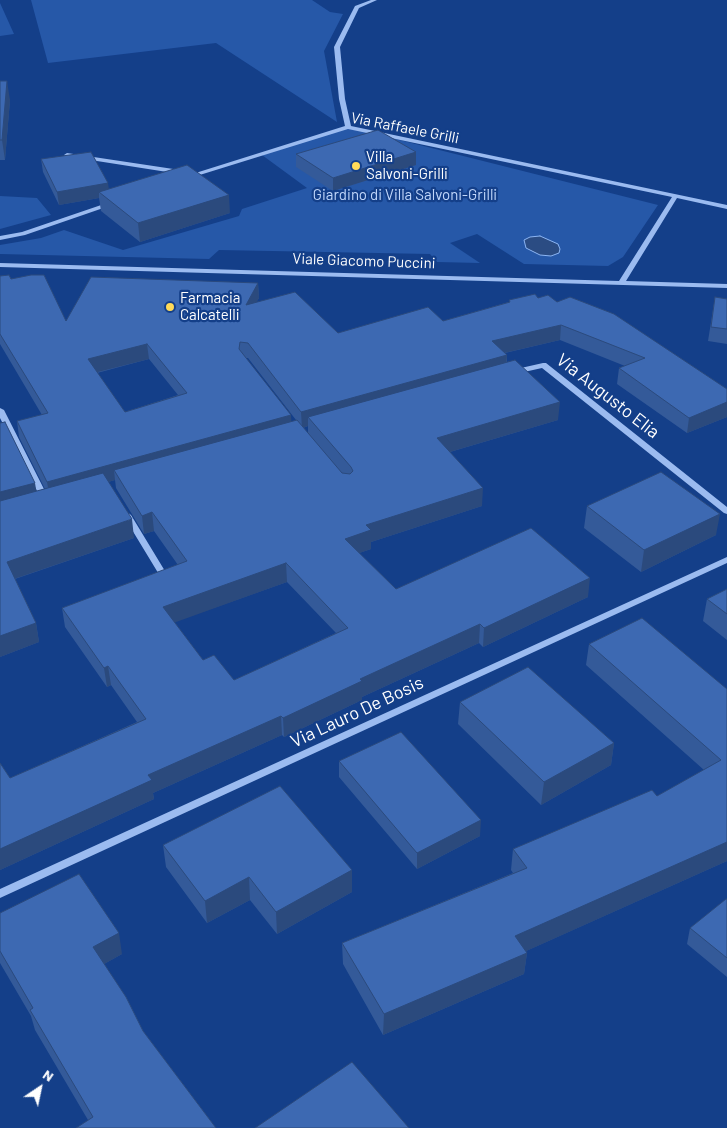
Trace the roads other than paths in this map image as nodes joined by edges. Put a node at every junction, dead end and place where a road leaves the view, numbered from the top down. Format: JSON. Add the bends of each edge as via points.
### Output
{"nodes":[{"id":1,"x":375,"y":0,"type":"edge"},
{"id":2,"x":348,"y":127,"type":"junction"},
{"id":3,"x":67,"y":154,"type":"edge"},
{"id":4,"x":194,"y":175,"type":"junction"},
{"id":5,"x":176,"y":181,"type":"edge"},
{"id":6,"x":674,"y":197,"type":"junction"},
{"id":7,"x":113,"y":203,"type":"edge"},
{"id":8,"x":727,"y":207,"type":"edge"},
{"id":9,"x":0,"y":238,"type":"edge"},
{"id":10,"x":0,"y":265,"type":"edge"},
{"id":11,"x":622,"y":282,"type":"junction"},
{"id":12,"x":727,"y":286,"type":"edge"},
{"id":13,"x":506,"y":375,"type":"edge"},
{"id":14,"x":0,"y":410,"type":"edge"},
{"id":15,"x":55,"y":500,"type":"edge"},
{"id":16,"x":46,"y":502,"type":"junction"},
{"id":17,"x":37,"y":505,"type":"edge"},
{"id":18,"x":123,"y":509,"type":"edge"},
{"id":19,"x":727,"y":511,"type":"edge"},
{"id":20,"x":727,"y":560,"type":"edge"},
{"id":21,"x":168,"y":582,"type":"edge"},
{"id":22,"x":0,"y":894,"type":"edge"}],
"edges":[{"from":1,"to":2,"type":"street","via":[[357,7],[337,47]]},
{"from":2,"to":4,"type":"street","name":"Via Raffaele Grilli"},
{"from":2,"to":6,"type":"street","name":"Via Raffaele Grilli"},
{"from":3,"to":4,"type":"street"},
{"from":4,"to":5,"type":"street","name":"Via Raffaele Grilli"},
{"from":6,"to":8,"type":"street","name":"Via Raffaele Grilli"},
{"from":6,"to":11,"type":"street"},
{"from":7,"to":9,"type":"street","via":[[23,234]]},
{"from":10,"to":11,"type":"street","name":"Viale Giacomo Puccini"},
{"from":11,"to":12,"type":"street","name":"Viale Giacomo Puccini"},
{"from":13,"to":19,"type":"street","name":"Via Augusto Elia","via":[[544,365]]},
{"from":14,"to":16,"type":"street"},
{"from":15,"to":16,"type":"street"},
{"from":16,"to":17,"type":"street"},
{"from":18,"to":21,"type":"street"},
{"from":20,"to":22,"type":"street","name":"Via Lauro De Bosis"}]}
